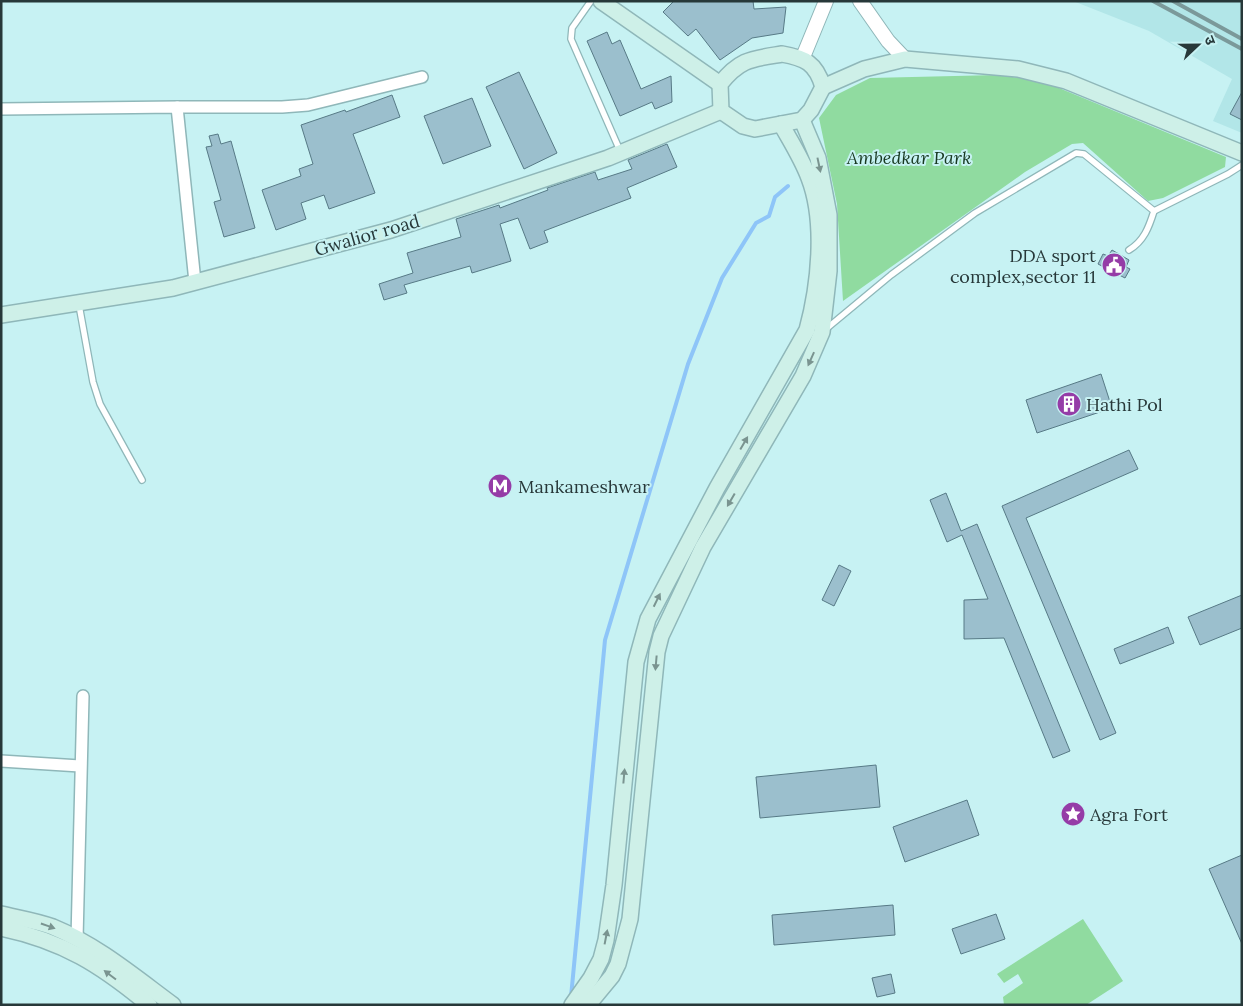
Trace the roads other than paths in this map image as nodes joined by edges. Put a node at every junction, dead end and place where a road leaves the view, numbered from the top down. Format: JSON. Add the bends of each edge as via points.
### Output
{"nodes":[{"id":1,"x":591,"y":1,"type":"edge"},
{"id":2,"x":601,"y":1,"type":"edge"},
{"id":3,"x":826,"y":1,"type":"edge"},
{"id":4,"x":860,"y":1,"type":"edge"},
{"id":5,"x":802,"y":58,"type":"junction"},
{"id":6,"x":905,"y":59,"type":"junction"},
{"id":7,"x":422,"y":77,"type":"dead end"},
{"id":8,"x":720,"y":84,"type":"junction"},
{"id":9,"x":823,"y":87,"type":"junction"},
{"id":10,"x":177,"y":107,"type":"junction"},
{"id":11,"x":1,"y":109,"type":"edge"},
{"id":12,"x":721,"y":111,"type":"junction"},
{"id":13,"x":802,"y":120,"type":"junction"},
{"id":14,"x":781,"y":124,"type":"junction"},
{"id":15,"x":621,"y":152,"type":"junction"},
{"id":16,"x":1242,"y":153,"type":"edge"},
{"id":17,"x":1242,"y":165,"type":"edge"},
{"id":18,"x":1154,"y":211,"type":"junction"},
{"id":19,"x":1129,"y":250,"type":"dead end"},
{"id":20,"x":195,"y":282,"type":"junction"},
{"id":21,"x":78,"y":303,"type":"junction"},
{"id":22,"x":1,"y":314,"type":"edge"},
{"id":23,"x":822,"y":332,"type":"junction"},
{"id":24,"x":142,"y":480,"type":"dead end"},
{"id":25,"x":645,"y":629,"type":"junction"},
{"id":26,"x":661,"y":636,"type":"junction"},
{"id":27,"x":84,"y":696,"type":"dead end"},
{"id":28,"x":1,"y":761,"type":"edge"},
{"id":29,"x":80,"y":766,"type":"junction"},
{"id":30,"x":614,"y":885,"type":"junction"},
{"id":31,"x":634,"y":887,"type":"junction"},
{"id":32,"x":1,"y":914,"type":"edge"},
{"id":33,"x":1,"y":928,"type":"edge"},
{"id":34,"x":77,"y":939,"type":"junction"},
{"id":35,"x":590,"y":994,"type":"edge"},
{"id":36,"x":149,"y":1005,"type":"edge"},
{"id":37,"x":172,"y":1005,"type":"edge"},
{"id":38,"x":572,"y":1005,"type":"edge"}],
"edges":[{"from":1,"to":15,"type":"lane","via":[[572,28],[571,40]]},
{"from":2,"to":8,"type":"main road"},
{"from":3,"to":5,"type":"street"},
{"from":4,"to":6,"type":"street"},
{"from":5,"to":8,"type":"main road","via":[[782,54],[754,59],[733,67]]},
{"from":5,"to":9,"type":"main road","via":[[819,73]]},
{"from":6,"to":9,"type":"main road","via":[[864,69]]},
{"from":6,"to":16,"type":"main road","via":[[1018,69],[1066,81]]},
{"from":7,"to":10,"type":"street","via":[[308,105]]},
{"from":8,"to":12,"type":"main road"},
{"from":9,"to":13,"type":"main road"},
{"from":10,"to":11,"type":"street"},
{"from":10,"to":20,"type":"street"},
{"from":12,"to":14,"type":"main road","via":[[743,126],[755,129]]},
{"from":12,"to":15,"type":"main road","name":"Gwalior road"},
{"from":13,"to":14,"type":"main road"},
{"from":13,"to":23,"type":"main road","one_way":true,"via":[[818,158],[829,214],[829,271]]},
{"from":25,"to":14,"type":"main road","one_way":true,"via":[[657,599],[717,488],[777,387],[809,322],[814,304],[816,200],[802,162]]},
{"from":15,"to":20,"type":"main road","name":"Gwalior road","via":[[391,230]]},
{"from":17,"to":18,"type":"lane"},
{"from":18,"to":19,"type":"lane","via":[[1143,237]]},
{"from":18,"to":23,"type":"lane","via":[[1084,154],[1071,154],[975,213],[890,275]]},
{"from":20,"to":21,"type":"main road","name":"Gwalior road"},
{"from":21,"to":22,"type":"main road","name":"Gwalior road"},
{"from":21,"to":24,"type":"lane","via":[[100,404]]},
{"from":23,"to":26,"type":"main road","one_way":true,"via":[[803,376],[703,548]]},
{"from":25,"to":26,"type":"main road"},
{"from":30,"to":25,"type":"main road","one_way":true,"via":[[636,662]]},
{"from":26,"to":31,"type":"main road","one_way":true},
{"from":27,"to":29,"type":"street"},
{"from":28,"to":29,"type":"street"},
{"from":29,"to":34,"type":"street"},
{"from":30,"to":31,"type":"main road"},
{"from":35,"to":30,"type":"main road","one_way":true,"via":[[604,946]]},
{"from":31,"to":35,"type":"main road","via":[[630,920],[618,964],[612,976]]},
{"from":32,"to":34,"type":"main road","one_way":true,"via":[[52,926]]},
{"from":36,"to":33,"type":"main road","one_way":true,"via":[[93,962],[57,944]]},
{"from":34,"to":37,"type":"main road"},
{"from":35,"to":38,"type":"main road"}]}
